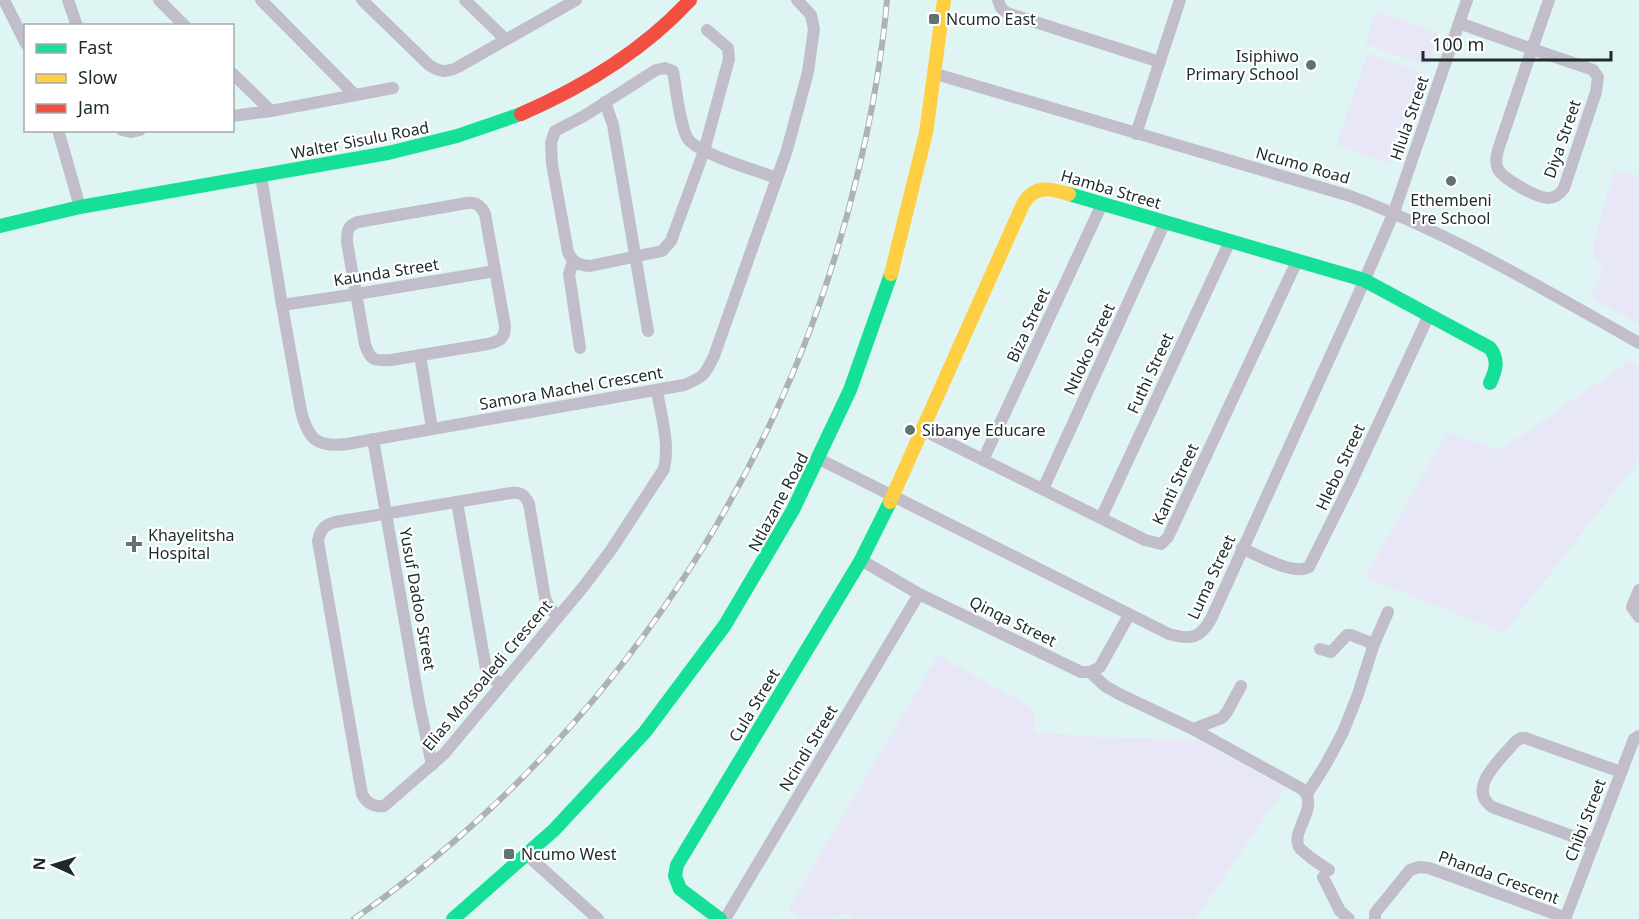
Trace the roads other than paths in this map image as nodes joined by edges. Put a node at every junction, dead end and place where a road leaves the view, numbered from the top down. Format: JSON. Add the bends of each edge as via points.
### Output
{"nodes":[{"id":1,"x":4,"y":0,"type":"edge"},
{"id":2,"x":68,"y":0,"type":"edge"},
{"id":3,"x":159,"y":0,"type":"edge"},
{"id":4,"x":261,"y":0,"type":"edge"},
{"id":5,"x":362,"y":0,"type":"edge"},
{"id":6,"x":465,"y":0,"type":"edge"},
{"id":7,"x":690,"y":0,"type":"edge"},
{"id":8,"x":797,"y":0,"type":"edge"},
{"id":9,"x":944,"y":0,"type":"edge"},
{"id":10,"x":998,"y":0,"type":"edge"},
{"id":11,"x":1179,"y":0,"type":"edge"},
{"id":12,"x":1467,"y":0,"type":"edge"},
{"id":13,"x":1549,"y":0,"type":"edge"},
{"id":14,"x":572,"y":1,"type":"edge"},
{"id":15,"x":1459,"y":23,"type":"junction"},
{"id":16,"x":76,"y":24,"type":"edge"},
{"id":17,"x":183,"y":24,"type":"edge"},
{"id":18,"x":707,"y":30,"type":"dead end"},
{"id":19,"x":505,"y":39,"type":"junction"},
{"id":20,"x":24,"y":40,"type":"edge"},
{"id":21,"x":1532,"y":50,"type":"junction"},
{"id":22,"x":1160,"y":62,"type":"junction"},
{"id":23,"x":936,"y":74,"type":"junction"},
{"id":24,"x":234,"y":75,"type":"edge"},
{"id":25,"x":393,"y":88,"type":"dead end"},
{"id":26,"x":354,"y":94,"type":"junction"},
{"id":27,"x":605,"y":102,"type":"junction"},
{"id":28,"x":271,"y":111,"type":"junction"},
{"id":29,"x":234,"y":116,"type":"edge"},
{"id":30,"x":59,"y":132,"type":"edge"},
{"id":31,"x":1136,"y":134,"type":"junction"},
{"id":32,"x":704,"y":151,"type":"junction"},
{"id":33,"x":261,"y":176,"type":"junction"},
{"id":34,"x":777,"y":178,"type":"junction"},
{"id":35,"x":1102,"y":204,"type":"junction"},
{"id":36,"x":80,"y":207,"type":"junction"},
{"id":37,"x":1394,"y":212,"type":"junction"},
{"id":38,"x":1165,"y":222,"type":"junction"},
{"id":39,"x":0,"y":226,"type":"edge"},
{"id":40,"x":1230,"y":242,"type":"junction"},
{"id":41,"x":636,"y":257,"type":"junction"},
{"id":42,"x":1297,"y":261,"type":"junction"},
{"id":43,"x":573,"y":262,"type":"junction"},
{"id":44,"x":495,"y":271,"type":"junction"},
{"id":45,"x":1364,"y":280,"type":"junction"},
{"id":46,"x":357,"y":294,"type":"junction"},
{"id":47,"x":282,"y":305,"type":"junction"},
{"id":48,"x":1429,"y":315,"type":"junction"},
{"id":49,"x":648,"y":331,"type":"dead end"},
{"id":50,"x":1639,"y":343,"type":"edge"},
{"id":51,"x":580,"y":348,"type":"dead end"},
{"id":52,"x":420,"y":355,"type":"junction"},
{"id":53,"x":1490,"y":383,"type":"dead end"},
{"id":54,"x":657,"y":391,"type":"junction"},
{"id":55,"x":432,"y":428,"type":"junction"},
{"id":56,"x":923,"y":430,"type":"junction"},
{"id":57,"x":373,"y":439,"type":"junction"},
{"id":58,"x":819,"y":459,"type":"junction"},
{"id":59,"x":983,"y":460,"type":"junction"},
{"id":60,"x":1043,"y":489,"type":"junction"},
{"id":61,"x":893,"y":496,"type":"junction"},
{"id":62,"x":457,"y":502,"type":"junction"},
{"id":63,"x":386,"y":514,"type":"junction"},
{"id":64,"x":1101,"y":518,"type":"junction"},
{"id":65,"x":1242,"y":548,"type":"junction"},
{"id":66,"x":861,"y":560,"type":"junction"},
{"id":67,"x":1639,"y":590,"type":"edge"},
{"id":68,"x":919,"y":594,"type":"junction"},
{"id":69,"x":1388,"y":612,"type":"dead end"},
{"id":70,"x":1129,"y":615,"type":"junction"},
{"id":71,"x":559,"y":616,"type":"junction"},
{"id":72,"x":1639,"y":617,"type":"edge"},
{"id":73,"x":1374,"y":644,"type":"junction"},
{"id":74,"x":1320,"y":649,"type":"dead end"},
{"id":75,"x":1090,"y":672,"type":"junction"},
{"id":76,"x":501,"y":684,"type":"junction"},
{"id":77,"x":1241,"y":686,"type":"dead end"},
{"id":78,"x":1193,"y":729,"type":"junction"},
{"id":79,"x":1639,"y":736,"type":"edge"},
{"id":80,"x":432,"y":765,"type":"junction"},
{"id":81,"x":1621,"y":772,"type":"junction"},
{"id":82,"x":1307,"y":794,"type":"junction"},
{"id":83,"x":1594,"y":844,"type":"junction"},
{"id":84,"x":527,"y":855,"type":"junction"},
{"id":85,"x":453,"y":919,"type":"edge"},
{"id":86,"x":598,"y":919,"type":"edge"},
{"id":87,"x":720,"y":919,"type":"edge"},
{"id":88,"x":725,"y":919,"type":"edge"},
{"id":89,"x":1349,"y":919,"type":"edge"},
{"id":90,"x":1375,"y":919,"type":"edge"},
{"id":91,"x":1566,"y":919,"type":"edge"}],
"edges":[{"from":1,"to":20,"type":"street"},
{"from":2,"to":16,"type":"street"},
{"from":3,"to":17,"type":"street"},
{"from":4,"to":26,"type":"street"},
{"from":5,"to":19,"type":"street","via":[[441,72],[458,67]]},
{"from":6,"to":19,"type":"street"},
{"from":7,"to":33,"type":"street","name":"Walter Sisulu Road","via":[[601,73],[504,122],[436,143]]},
{"from":8,"to":34,"type":"street","name":"Samora Machel Crescent","via":[[812,15],[814,42]]},
{"from":9,"to":23,"type":"street","name":"Ntlazane Road"},
{"from":10,"to":22,"type":"street","via":[[1007,13]]},
{"from":11,"to":22,"type":"street"},
{"from":12,"to":15,"type":"street","name":"Hlula Street"},
{"from":13,"to":21,"type":"street"},
{"from":14,"to":19,"type":"street"},
{"from":15,"to":21,"type":"street","name":"Diya Street"},
{"from":15,"to":37,"type":"street","name":"Hlula Street"},
{"from":18,"to":32,"type":"street","via":[[728,48],[729,59]]},
{"from":21,"to":21,"type":"street","name":"Diya Street","via":[[1496,166],[1505,178],[1550,198],[1564,188],[1598,77],[1593,70]]},
{"from":22,"to":31,"type":"street"},
{"from":23,"to":31,"type":"street","name":"Ncumo Road"},
{"from":23,"to":58,"type":"street","name":"Ntlazane Road","via":[[921,164],[891,279],[853,385]]},
{"from":24,"to":28,"type":"street"},
{"from":25,"to":26,"type":"street"},
{"from":26,"to":28,"type":"street"},
{"from":27,"to":32,"type":"street","via":[[656,70],[673,71],[684,128],[689,140]]},
{"from":27,"to":41,"type":"street","via":[[613,125]]},
{"from":27,"to":43,"type":"street","via":[[555,131],[550,143],[568,252]]},
{"from":28,"to":29,"type":"street"},
{"from":30,"to":36,"type":"street"},
{"from":31,"to":37,"type":"street","name":"Ncumo Road"},
{"from":32,"to":34,"type":"street"},
{"from":32,"to":41,"type":"street","via":[[671,241],[662,251]]},
{"from":33,"to":36,"type":"street","name":"Walter Sisulu Road"},
{"from":33,"to":47,"type":"street","name":"Samora Machel Crescent"},
{"from":34,"to":54,"type":"street","name":"Samora Machel Crescent","via":[[706,372],[700,379]]},
{"from":35,"to":38,"type":"street","name":"Hamba Street"},
{"from":35,"to":56,"type":"street","name":"Hamba Street","via":[[1051,189],[1038,189],[1027,198]]},
{"from":35,"to":59,"type":"street","name":"Biza Street"},
{"from":36,"to":39,"type":"street","name":"Walter Sisulu Road"},
{"from":37,"to":45,"type":"street","name":"Luma Street"},
{"from":37,"to":50,"type":"street","name":"Ncumo Road","via":[[1507,269]]},
{"from":38,"to":40,"type":"street","name":"Hamba Street"},
{"from":38,"to":60,"type":"street","name":"Ntloko Street"},
{"from":40,"to":42,"type":"street","name":"Hamba Street"},
{"from":40,"to":64,"type":"street","name":"Futhi Street"},
{"from":41,"to":43,"type":"street","via":[[590,266]]},
{"from":41,"to":49,"type":"street"},
{"from":42,"to":45,"type":"street","name":"Hamba Street"},
{"from":42,"to":64,"type":"street","name":"Kanti Street","via":[[1168,537],[1155,544]]},
{"from":43,"to":51,"type":"street","via":[[569,274]]},
{"from":44,"to":46,"type":"street","name":"Kaunda Street"},
{"from":44,"to":46,"type":"street","via":[[485,214],[478,205],[467,203],[351,224],[347,242]]},
{"from":44,"to":52,"type":"street","via":[[505,326],[501,340]]},
{"from":45,"to":48,"type":"street"},
{"from":45,"to":65,"type":"street","name":"Luma Street"},
{"from":46,"to":47,"type":"street","name":"Kaunda Street"},
{"from":46,"to":52,"type":"street","via":[[365,344],[371,357],[381,361]]},
{"from":47,"to":57,"type":"street","name":"Samora Machel Crescent","via":[[301,411],[311,436],[335,446]]},
{"from":48,"to":53,"type":"street","via":[[1490,348],[1497,365]]},
{"from":48,"to":65,"type":"street","name":"Hlebo Street","via":[[1309,567],[1293,569]]},
{"from":52,"to":55,"type":"street"},
{"from":54,"to":55,"type":"street","name":"Samora Machel Crescent"},
{"from":54,"to":71,"type":"street","name":"Elias Motsoaledi Crescent","via":[[665,445],[664,469],[611,550]]},
{"from":55,"to":57,"type":"street","name":"Samora Machel Crescent"},
{"from":56,"to":59,"type":"street","name":"Kanti Street"},
{"from":56,"to":61,"type":"street","name":"Hamba Street"},
{"from":57,"to":63,"type":"street","name":"Yusuf Dadoo Street"},
{"from":58,"to":61,"type":"street","name":"Luma Street"},
{"from":58,"to":84,"type":"street","name":"Ntlazane Road","via":[[754,581],[703,656],[633,746],[575,810]]},
{"from":59,"to":60,"type":"street","name":"Kanti Street"},
{"from":60,"to":64,"type":"street","name":"Kanti Street"},
{"from":61,"to":66,"type":"street","name":"Cula Street"},
{"from":61,"to":70,"type":"street","name":"Luma Street"},
{"from":62,"to":63,"type":"street"},
{"from":62,"to":71,"type":"street","via":[[516,493],[526,496],[545,598]]},
{"from":62,"to":76,"type":"street","via":[[486,669]]},
{"from":63,"to":80,"type":"street","name":"Yusuf Dadoo Street"},
{"from":63,"to":80,"type":"street","name":"Elias Motsoaledi Crescent","via":[[328,524],[318,541],[364,799],[373,806],[384,806]]},
{"from":65,"to":70,"type":"street","name":"Luma Street","via":[[1202,633],[1177,636]]},
{"from":66,"to":68,"type":"street","name":"Qinqa Street"},
{"from":66,"to":87,"type":"street","name":"Cula Street","via":[[677,865],[675,876],[680,889]]},
{"from":67,"to":72,"type":"street","via":[[1632,607]]},
{"from":68,"to":75,"type":"street","name":"Qinqa Street","via":[[1081,672]]},
{"from":68,"to":88,"type":"street","name":"Ncindi Street"},
{"from":69,"to":73,"type":"street"},
{"from":70,"to":75,"type":"street","via":[[1100,667]]},
{"from":71,"to":76,"type":"street","name":"Elias Motsoaledi Crescent"},
{"from":73,"to":74,"type":"street","via":[[1347,635],[1331,652]]},
{"from":73,"to":82,"type":"street","via":[[1343,732]]},
{"from":75,"to":78,"type":"street","via":[[1119,694]]},
{"from":76,"to":80,"type":"street","name":"Elias Motsoaledi Crescent"},
{"from":77,"to":78,"type":"street","via":[[1222,718]]},
{"from":78,"to":82,"type":"street"},
{"from":79,"to":81,"type":"street","name":"Chibi Street","via":[[1634,739]]},
{"from":81,"to":83,"type":"street","name":"Chibi Street"},
{"from":81,"to":83,"type":"street","via":[[1521,738],[1483,784],[1483,798],[1492,807]]},
{"from":82,"to":89,"type":"street","via":[[1309,801],[1297,840],[1299,848],[1326,874],[1340,911]]},
{"from":83,"to":91,"type":"street","name":"Chibi Street"},
{"from":84,"to":85,"type":"street","name":"Ntlazane Road"},
{"from":84,"to":86,"type":"street"},
{"from":90,"to":91,"type":"street","name":"Phanda Crescent","via":[[1375,913],[1410,870],[1419,867]]}]}
